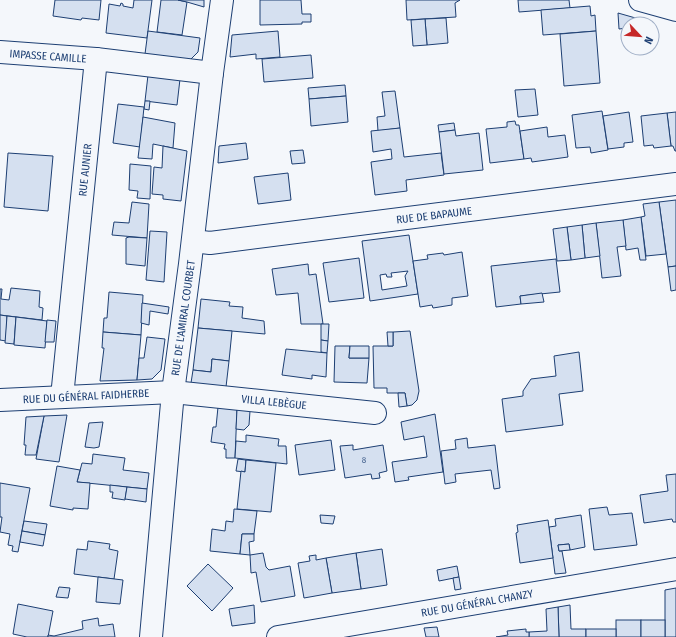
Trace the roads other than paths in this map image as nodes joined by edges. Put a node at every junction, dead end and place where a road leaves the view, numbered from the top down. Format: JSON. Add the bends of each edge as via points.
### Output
{"nodes":[{"id":1,"x":222,"y":0,"type":"edge"},
{"id":2,"x":640,"y":0,"type":"edge"},
{"id":3,"x":676,"y":10,"type":"edge"},
{"id":4,"x":0,"y":52,"type":"edge"},
{"id":5,"x":96,"y":59,"type":"junction"},
{"id":6,"x":212,"y":73,"type":"junction"},
{"id":7,"x":676,"y":184,"type":"edge"},
{"id":8,"x":193,"y":241,"type":"junction"},
{"id":9,"x":173,"y":392,"type":"junction"},
{"id":10,"x":62,"y":397,"type":"junction"},
{"id":11,"x":0,"y":400,"type":"edge"},
{"id":12,"x":375,"y":413,"type":"dead end"},
{"id":13,"x":676,"y":568,"type":"edge"},
{"id":14,"x":151,"y":637,"type":"edge"},
{"id":15,"x":278,"y":637,"type":"edge"}],
"edges":[{"from":1,"to":6,"type":"street","name":"RUE DE L'AMIRAL COURBET"},
{"from":2,"to":3,"type":"street"},
{"from":4,"to":5,"type":"street","name":"IMPASSE CAMILLE"},
{"from":5,"to":6,"type":"street"},
{"from":5,"to":10,"type":"street","name":"RUE AUNIER"},
{"from":6,"to":8,"type":"street","name":"RUE DE L'AMIRAL COURBET"},
{"from":7,"to":8,"type":"street","name":"RUE DE BAPAUME","via":[[210,243]]},
{"from":8,"to":9,"type":"street","name":"RUE DE L'AMIRAL COURBET"},
{"from":9,"to":10,"type":"street","name":"RUE DU GÉNÉRAL FAIDHERBE"},
{"from":9,"to":12,"type":"street","name":"VILLA LEBÈGUE"},
{"from":9,"to":14,"type":"street","name":"RUE DE L'AMIRAL COURBET"},
{"from":10,"to":11,"type":"street","name":"RUE DU GÉNÉRAL FAIDHERBE"},
{"from":13,"to":15,"type":"street","name":"RUE DU GÉNÉRAL CHANZY"}]}
